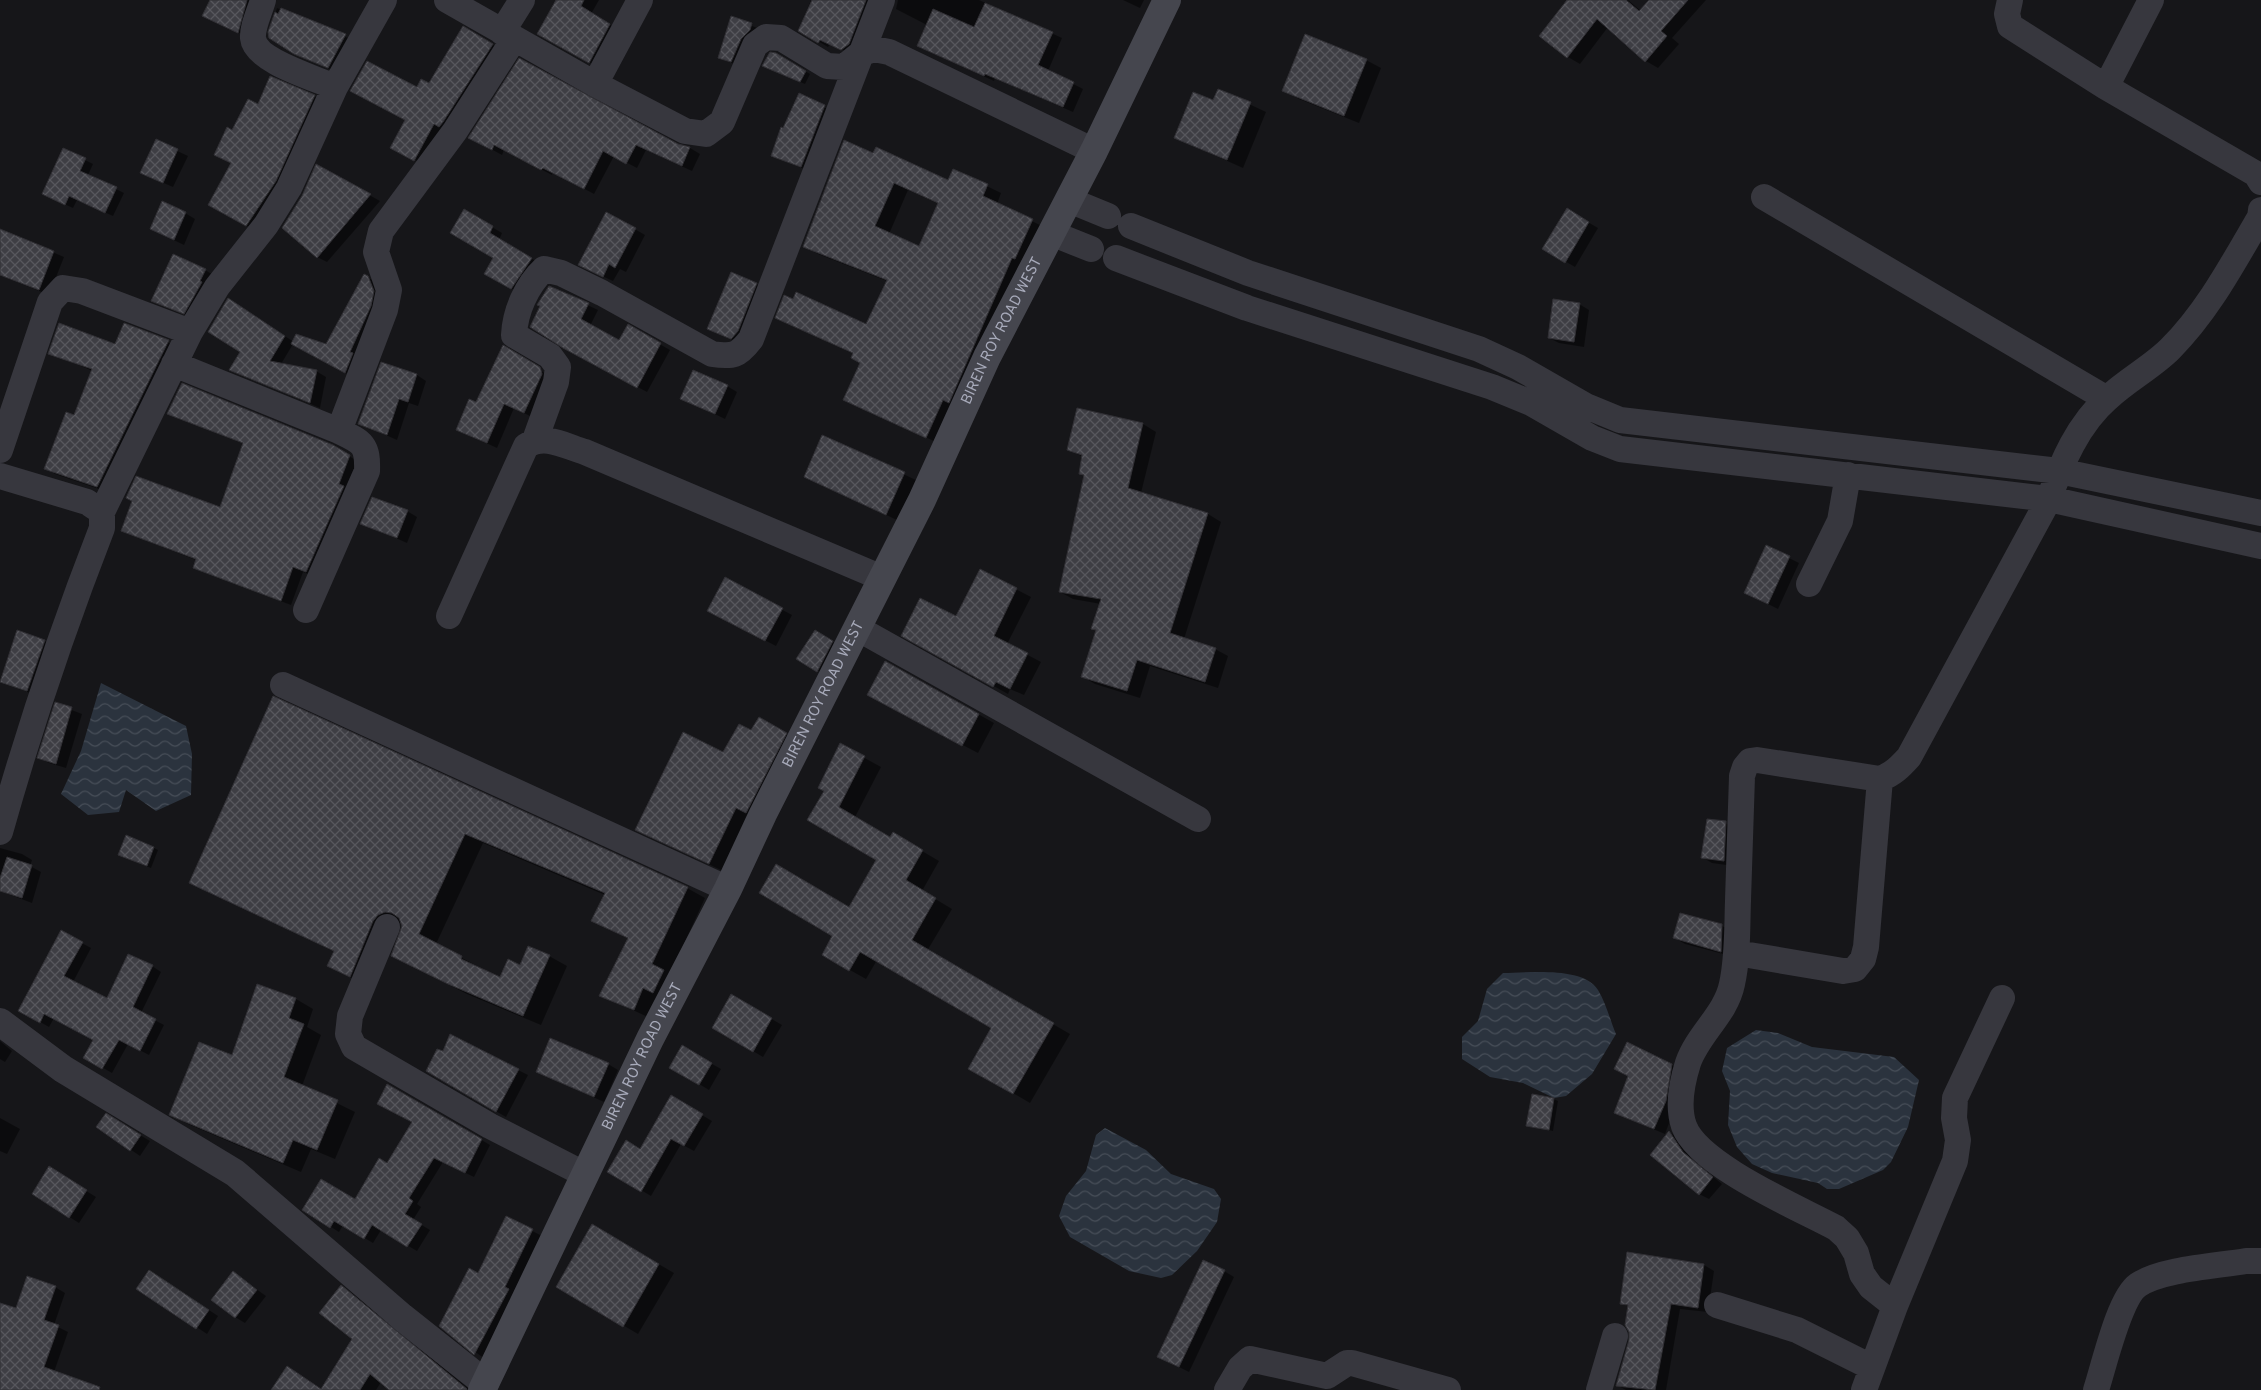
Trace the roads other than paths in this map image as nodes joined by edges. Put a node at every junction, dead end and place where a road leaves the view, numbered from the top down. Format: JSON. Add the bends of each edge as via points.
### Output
{"nodes":[{"id":1,"x":263,"y":0,"type":"edge"},
{"id":2,"x":384,"y":0,"type":"edge"},
{"id":3,"x":447,"y":0,"type":"edge"},
{"id":4,"x":522,"y":0,"type":"edge"},
{"id":5,"x":640,"y":0,"type":"edge"},
{"id":6,"x":882,"y":0,"type":"edge"},
{"id":7,"x":1167,"y":0,"type":"edge"},
{"id":8,"x":2010,"y":0,"type":"edge"},
{"id":9,"x":2151,"y":0,"type":"edge"},
{"id":10,"x":508,"y":36,"type":"junction"},
{"id":11,"x":860,"y":54,"type":"junction"},
{"id":12,"x":595,"y":84,"type":"junction"},
{"id":13,"x":335,"y":87,"type":"junction"},
{"id":14,"x":2106,"y":87,"type":"junction"},
{"id":15,"x":1094,"y":151,"type":"junction"},
{"id":16,"x":2261,"y":182,"type":"edge"},
{"id":17,"x":1764,"y":197,"type":"dead end"},
{"id":18,"x":1069,"y":200,"type":"junction"},
{"id":19,"x":2261,"y":210,"type":"edge"},
{"id":20,"x":1051,"y":233,"type":"junction"},
{"id":21,"x":1091,"y":248,"type":"dead end"},
{"id":22,"x":1116,"y":258,"type":"dead end"},
{"id":23,"x":190,"y":332,"type":"junction"},
{"id":24,"x":174,"y":364,"type":"junction"},
{"id":25,"x":10,"y":385,"type":"edge"},
{"id":26,"x":2107,"y":399,"type":"junction"},
{"id":27,"x":339,"y":431,"type":"junction"},
{"id":28,"x":535,"y":440,"type":"junction"},
{"id":29,"x":0,"y":450,"type":"edge"},
{"id":30,"x":2059,"y":471,"type":"junction"},
{"id":31,"x":0,"y":476,"type":"edge"},
{"id":32,"x":1848,"y":476,"type":"junction"},
{"id":33,"x":2049,"y":499,"type":"junction"},
{"id":34,"x":102,"y":512,"type":"junction"},
{"id":35,"x":2261,"y":513,"type":"edge"},
{"id":36,"x":2261,"y":546,"type":"edge"},
{"id":37,"x":882,"y":578,"type":"junction"},
{"id":38,"x":1809,"y":584,"type":"dead end"},
{"id":39,"x":306,"y":610,"type":"dead end"},
{"id":40,"x":449,"y":616,"type":"dead end"},
{"id":41,"x":857,"y":628,"type":"junction"},
{"id":42,"x":283,"y":685,"type":"dead end"},
{"id":43,"x":1880,"y":779,"type":"junction"},
{"id":44,"x":1198,"y":819,"type":"dead end"},
{"id":45,"x":0,"y":832,"type":"edge"},
{"id":46,"x":728,"y":889,"type":"junction"},
{"id":47,"x":388,"y":927,"type":"dead end"},
{"id":48,"x":1737,"y":953,"type":"junction"},
{"id":49,"x":2002,"y":998,"type":"dead end"},
{"id":50,"x":0,"y":1022,"type":"edge"},
{"id":51,"x":584,"y":1174,"type":"junction"},
{"id":52,"x":2261,"y":1261,"type":"edge"},
{"id":53,"x":1717,"y":1305,"type":"dead end"},
{"id":54,"x":1895,"y":1306,"type":"junction"},
{"id":55,"x":1615,"y":1336,"type":"dead end"},
{"id":56,"x":1868,"y":1379,"type":"edge"},
{"id":57,"x":483,"y":1387,"type":"edge"},
{"id":58,"x":1227,"y":1390,"type":"edge"},
{"id":59,"x":1448,"y":1390,"type":"edge"},
{"id":60,"x":1599,"y":1390,"type":"edge"},
{"id":61,"x":2096,"y":1390,"type":"edge"}],
"edges":[{"from":1,"to":13,"type":"street","via":[[252,36],[255,48],[265,57]]},
{"from":2,"to":13,"type":"street"},
{"from":3,"to":10,"type":"street"},
{"from":4,"to":10,"type":"street"},
{"from":5,"to":12,"type":"street"},
{"from":6,"to":11,"type":"street"},
{"from":7,"to":15,"type":"main road","name":"BIREN ROY ROAD WEST"},
{"from":8,"to":14,"type":"street","via":[[2007,14],[2010,26]]},
{"from":9,"to":14,"type":"street"},
{"from":10,"to":12,"type":"street"},
{"from":10,"to":27,"type":"street","via":[[455,131],[381,231],[376,252],[389,290],[385,310]]},
{"from":11,"to":12,"type":"street","via":[[844,67],[827,66],[781,38],[766,37],[755,46],[722,122],[706,134],[685,132]]},
{"from":11,"to":15,"type":"street","via":[[874,50],[889,52]]},
{"from":11,"to":28,"type":"street","via":[[751,340],[741,352],[728,357],[712,354],[561,273],[544,269],[533,280],[514,320],[514,335],[550,356],[558,367],[556,382]]},
{"from":13,"to":23,"type":"street","via":[[289,188],[266,225],[217,287]]},
{"from":14,"to":16,"type":"street","via":[[2256,174]]},
{"from":15,"to":18,"type":"main road","name":"BIREN ROY ROAD WEST"},
{"from":17,"to":26,"type":"street"},
{"from":18,"to":20,"type":"main road","name":"BIREN ROY ROAD WEST"},
{"from":18,"to":30,"type":"street","via":[[1248,273],[1479,349],[1586,406],[1620,420]]},
{"from":19,"to":26,"type":"street","via":[[2211,301],[2170,349]]},
{"from":20,"to":21,"type":"street"},
{"from":20,"to":37,"type":"main road","name":"BIREN ROY ROAD WEST","via":[[987,357],[922,500]]},
{"from":22,"to":32,"type":"street","via":[[1247,308],[1492,387],[1531,403],[1592,438],[1620,449]]},
{"from":23,"to":24,"type":"street"},
{"from":23,"to":25,"type":"street","via":[[82,291],[63,288],[50,302]]},
{"from":24,"to":27,"type":"street"},
{"from":24,"to":34,"type":"street"},
{"from":25,"to":29,"type":"street"},
{"from":26,"to":30,"type":"street","via":[[2081,428]]},
{"from":27,"to":39,"type":"street","via":[[360,441],[368,453],[367,471]]},
{"from":28,"to":37,"type":"street","via":[[548,440],[585,452]]},
{"from":28,"to":40,"type":"street","via":[[526,446]]},
{"from":30,"to":33,"type":"street"},
{"from":30,"to":35,"type":"street"},
{"from":31,"to":34,"type":"street","via":[[87,502]]},
{"from":32,"to":33,"type":"street"},
{"from":32,"to":38,"type":"street","via":[[1840,521]]},
{"from":33,"to":36,"type":"street"},
{"from":33,"to":43,"type":"street","via":[[1909,757],[1892,775]]},
{"from":34,"to":45,"type":"street","via":[[102,528],[62,631]]},
{"from":37,"to":41,"type":"main road","name":"BIREN ROY ROAD WEST"},
{"from":41,"to":44,"type":"street"},
{"from":41,"to":46,"type":"main road","name":"BIREN ROY ROAD WEST"},
{"from":42,"to":46,"type":"street"},
{"from":43,"to":48,"type":"street","via":[[1866,947],[1863,959],[1855,969],[1843,970]]},
{"from":43,"to":48,"type":"street","via":[[1757,760],[1744,767]]},
{"from":46,"to":51,"type":"main road","name":"BIREN ROY ROAD WEST"},
{"from":47,"to":51,"type":"street","via":[[350,1016],[348,1034],[354,1047],[490,1126]]},
{"from":48,"to":54,"type":"street","via":[[1727,999],[1688,1062],[1682,1084],[1684,1126],[1698,1148],[1732,1172],[1836,1228],[1856,1253],[1862,1274]]},
{"from":49,"to":54,"type":"street","via":[[1955,1098],[1958,1140],[1955,1161]]},
{"from":50,"to":57,"type":"street","via":[[62,1069],[235,1173]]},
{"from":51,"to":57,"type":"main road","name":"BIREN ROY ROAD WEST"},
{"from":52,"to":61,"type":"street","via":[[2158,1276],[2137,1285],[2122,1306]]},
{"from":53,"to":56,"type":"street","via":[[1796,1330]]},
{"from":54,"to":56,"type":"street"},
{"from":55,"to":60,"type":"street"},
{"from":58,"to":59,"type":"street","via":[[1240,1368],[1250,1360],[1327,1376],[1352,1363]]}]}
